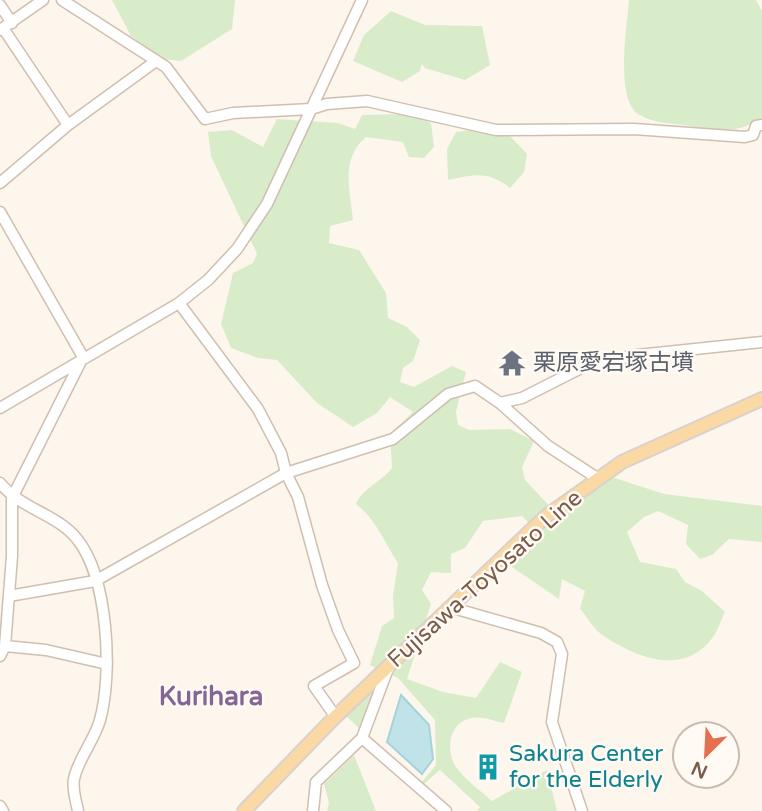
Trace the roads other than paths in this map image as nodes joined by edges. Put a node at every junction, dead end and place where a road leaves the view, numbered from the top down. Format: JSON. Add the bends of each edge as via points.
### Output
{"nodes":[{"id":1,"x":62,"y":0,"type":"edge"},
{"id":2,"x":362,"y":0,"type":"edge"},
{"id":3,"x":40,"y":1,"type":"edge"},
{"id":4,"x":0,"y":5,"type":"edge"},
{"id":5,"x":5,"y":27,"type":"edge"},
{"id":6,"x":156,"y":61,"type":"junction"},
{"id":7,"x":311,"y":109,"type":"junction"},
{"id":8,"x":68,"y":125,"type":"junction"},
{"id":9,"x":762,"y":125,"type":"edge"},
{"id":10,"x":0,"y":183,"type":"edge"},
{"id":11,"x":0,"y":212,"type":"edge"},
{"id":12,"x":179,"y":303,"type":"junction"},
{"id":13,"x":762,"y":342,"type":"edge"},
{"id":14,"x":83,"y":357,"type":"junction"},
{"id":15,"x":762,"y":399,"type":"edge"},
{"id":16,"x":500,"y":403,"type":"junction"},
{"id":17,"x":0,"y":408,"type":"edge"},
{"id":18,"x":286,"y":473,"type":"junction"},
{"id":19,"x":597,"y":478,"type":"junction"},
{"id":20,"x":0,"y":483,"type":"edge"},
{"id":21,"x":12,"y":498,"type":"junction"},
{"id":22,"x":95,"y":581,"type":"junction"},
{"id":23,"x":9,"y":596,"type":"junction"},
{"id":24,"x":453,"y":608,"type":"junction"},
{"id":25,"x":3,"y":621,"type":"edge"},
{"id":26,"x":5,"y":646,"type":"junction"},
{"id":27,"x":0,"y":656,"type":"edge"},
{"id":28,"x":107,"y":664,"type":"junction"},
{"id":29,"x":389,"y":666,"type":"junction"},
{"id":30,"x":333,"y":719,"type":"junction"},
{"id":31,"x":362,"y":738,"type":"junction"},
{"id":32,"x":0,"y":806,"type":"edge"},
{"id":33,"x":3,"y":811,"type":"edge"},
{"id":34,"x":78,"y":811,"type":"edge"},
{"id":35,"x":244,"y":811,"type":"edge"},
{"id":36,"x":313,"y":811,"type":"edge"},
{"id":37,"x":446,"y":811,"type":"edge"},
{"id":38,"x":582,"y":811,"type":"edge"}],
"edges":[{"from":1,"to":6,"type":"street"},
{"from":2,"to":7,"type":"street"},
{"from":3,"to":5,"type":"street"},
{"from":4,"to":5,"type":"street"},
{"from":5,"to":8,"type":"street"},
{"from":6,"to":7,"type":"street","via":[[205,119]]},
{"from":6,"to":8,"type":"street"},
{"from":7,"to":9,"type":"street","via":[[367,102],[475,127],[534,132],[634,129],[745,137]]},
{"from":7,"to":12,"type":"street","via":[[249,234],[208,280]]},
{"from":8,"to":10,"type":"street"},
{"from":11,"to":14,"type":"street"},
{"from":12,"to":14,"type":"street"},
{"from":12,"to":18,"type":"street","via":[[258,409]]},
{"from":13,"to":16,"type":"street","via":[[589,364],[522,398]]},
{"from":14,"to":17,"type":"street"},
{"from":14,"to":21,"type":"street"},
{"from":15,"to":19,"type":"main road","name":"Fujisawa-Toyosato Line","via":[[672,437]]},
{"from":16,"to":18,"type":"street","via":[[475,386],[448,394],[393,439]]},
{"from":16,"to":19,"type":"street","via":[[548,446]]},
{"from":18,"to":22,"type":"street"},
{"from":18,"to":30,"type":"street","via":[[298,497],[338,630],[354,663],[314,686]]},
{"from":19,"to":24,"type":"main road","name":"Fujisawa-Toyosato Line","via":[[545,517]]},
{"from":20,"to":21,"type":"street"},
{"from":21,"to":22,"type":"street","via":[[62,524],[89,557]]},
{"from":21,"to":23,"type":"street"},
{"from":22,"to":23,"type":"street"},
{"from":22,"to":28,"type":"street","via":[[105,625]]},
{"from":23,"to":25,"type":"street"},
{"from":24,"to":29,"type":"main road","name":"Fujisawa-Toyosato Line"},
{"from":24,"to":38,"type":"street","via":[[541,633],[557,642],[562,654],[552,722]]},
{"from":25,"to":26,"type":"street"},
{"from":26,"to":27,"type":"street"},
{"from":26,"to":28,"type":"street"},
{"from":28,"to":34,"type":"street","via":[[100,720],[73,783]]},
{"from":29,"to":30,"type":"main road","name":"Fujisawa-Toyosato Line"},
{"from":29,"to":31,"type":"street"},
{"from":30,"to":35,"type":"main road","name":"Fujisawa-Toyosato Line"},
{"from":31,"to":36,"type":"street","via":[[316,782]]},
{"from":31,"to":37,"type":"street"},
{"from":32,"to":33,"type":"street"}]}
